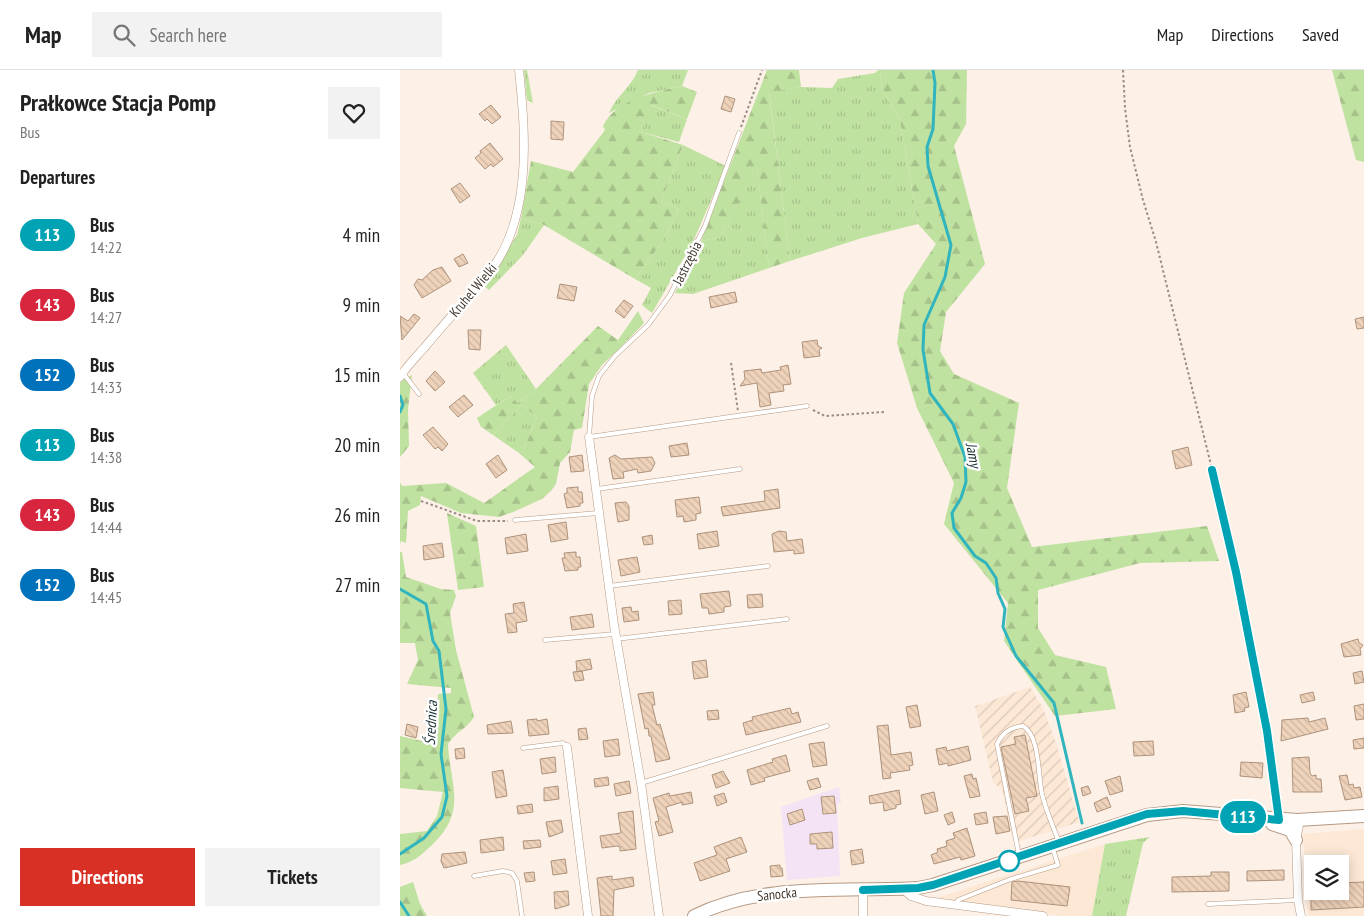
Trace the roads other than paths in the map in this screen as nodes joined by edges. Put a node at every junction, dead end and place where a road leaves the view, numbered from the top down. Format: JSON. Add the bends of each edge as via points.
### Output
{"nodes":[{"id":1,"x":519,"y":70,"type":"edge"},
{"id":2,"x":739,"y":133,"type":"road end"},
{"id":3,"x":401,"y":375,"type":"edge"},
{"id":4,"x":419,"y":394,"type":"dead end"},
{"id":5,"x":807,"y":406,"type":"road end"},
{"id":6,"x":589,"y":437,"type":"junction"},
{"id":7,"x":740,"y":469,"type":"dead end"},
{"id":8,"x":1212,"y":470,"type":"road end"},
{"id":9,"x":595,"y":489,"type":"junction"},
{"id":10,"x":598,"y":513,"type":"junction"},
{"id":11,"x":515,"y":520,"type":"road end"},
{"id":12,"x":768,"y":566,"type":"dead end"},
{"id":13,"x":608,"y":586,"type":"junction"},
{"id":14,"x":787,"y":619,"type":"dead end"},
{"id":15,"x":616,"y":636,"type":"junction"},
{"id":16,"x":545,"y":640,"type":"dead end"},
{"id":17,"x":827,"y":726,"type":"dead end"},
{"id":18,"x":567,"y":747,"type":"joint"},
{"id":19,"x":523,"y":748,"type":"dead end"},
{"id":20,"x":641,"y":783,"type":"junction"},
{"id":21,"x":1364,"y":816,"type":"edge"},
{"id":22,"x":1248,"y":817,"type":"junction"},
{"id":23,"x":1279,"y":820,"type":"junction"},
{"id":24,"x":1300,"y":820,"type":"junction"},
{"id":25,"x":1296,"y":840,"type":"junction"},
{"id":26,"x":1056,"y":845,"type":"junction"},
{"id":27,"x":1020,"y":857,"type":"junction"},
{"id":28,"x":474,"y":876,"type":"dead end"},
{"id":29,"x":903,"y":889,"type":"junction"},
{"id":30,"x":863,"y":890,"type":"junction"},
{"id":31,"x":1298,"y":900,"type":"junction"},
{"id":32,"x":1208,"y":904,"type":"dead end"},
{"id":33,"x":956,"y":905,"type":"junction"},
{"id":34,"x":522,"y":916,"type":"edge"},
{"id":35,"x":588,"y":916,"type":"edge"},
{"id":36,"x":658,"y":916,"type":"edge"},
{"id":37,"x":694,"y":916,"type":"edge"},
{"id":38,"x":863,"y":916,"type":"edge"},
{"id":39,"x":1044,"y":916,"type":"edge"},
{"id":40,"x":1301,"y":916,"type":"edge"}],
"edges":[{"from":1,"to":3,"type":"street","name":"Kruhel Wielki","via":[[523,114],[522,175],[510,235],[492,269]]},
{"from":2,"to":6,"type":"lane","name":"Jastrzębia","via":[[705,226],[670,295],[648,325],[615,356],[594,386]]},
{"from":3,"to":4,"type":"lane"},
{"from":5,"to":6,"type":"lane"},
{"from":6,"to":9,"type":"street"},
{"from":7,"to":9,"type":"lane"},
{"from":8,"to":23,"type":"lane","via":[[1267,731]]},
{"from":9,"to":10,"type":"street"},
{"from":10,"to":11,"type":"lane"},
{"from":10,"to":13,"type":"street"},
{"from":12,"to":13,"type":"lane"},
{"from":13,"to":15,"type":"street"},
{"from":14,"to":15,"type":"lane"},
{"from":15,"to":16,"type":"lane"},
{"from":15,"to":20,"type":"street"},
{"from":17,"to":20,"type":"lane"},
{"from":18,"to":19,"type":"lane","via":[[563,744]]},
{"from":18,"to":35,"type":"street"},
{"from":20,"to":36,"type":"street"},
{"from":21,"to":24,"type":"main road"},
{"from":22,"to":23,"type":"main road"},
{"from":22,"to":25,"type":"main road","via":[[1290,830]]},
{"from":22,"to":26,"type":"main road","name":"Sanocka","via":[[1165,812],[1126,820]]},
{"from":23,"to":24,"type":"main road"},
{"from":24,"to":25,"type":"street"},
{"from":25,"to":31,"type":"street"},
{"from":26,"to":27,"type":"main road","name":"Sanocka"},
{"from":26,"to":27,"type":"lane","via":[[1042,795],[1041,773],[1031,733],[1023,726],[1016,727],[1006,732],[997,744]]},
{"from":26,"to":33,"type":"lane","via":[[1058,865],[1012,878],[958,900]]},
{"from":27,"to":29,"type":"main road","name":"Sanocka","via":[[933,885]]},
{"from":28,"to":34,"type":"lane","via":[[503,871],[512,873],[517,881]]},
{"from":29,"to":30,"type":"main road","name":"Sanocka"},
{"from":29,"to":33,"type":"street","via":[[911,896],[926,901]]},
{"from":30,"to":37,"type":"main road","name":"Sanocka","via":[[754,896],[720,904]]},
{"from":30,"to":38,"type":"street"},
{"from":31,"to":32,"type":"lane"},
{"from":31,"to":40,"type":"street"},
{"from":33,"to":39,"type":"street"}]}
